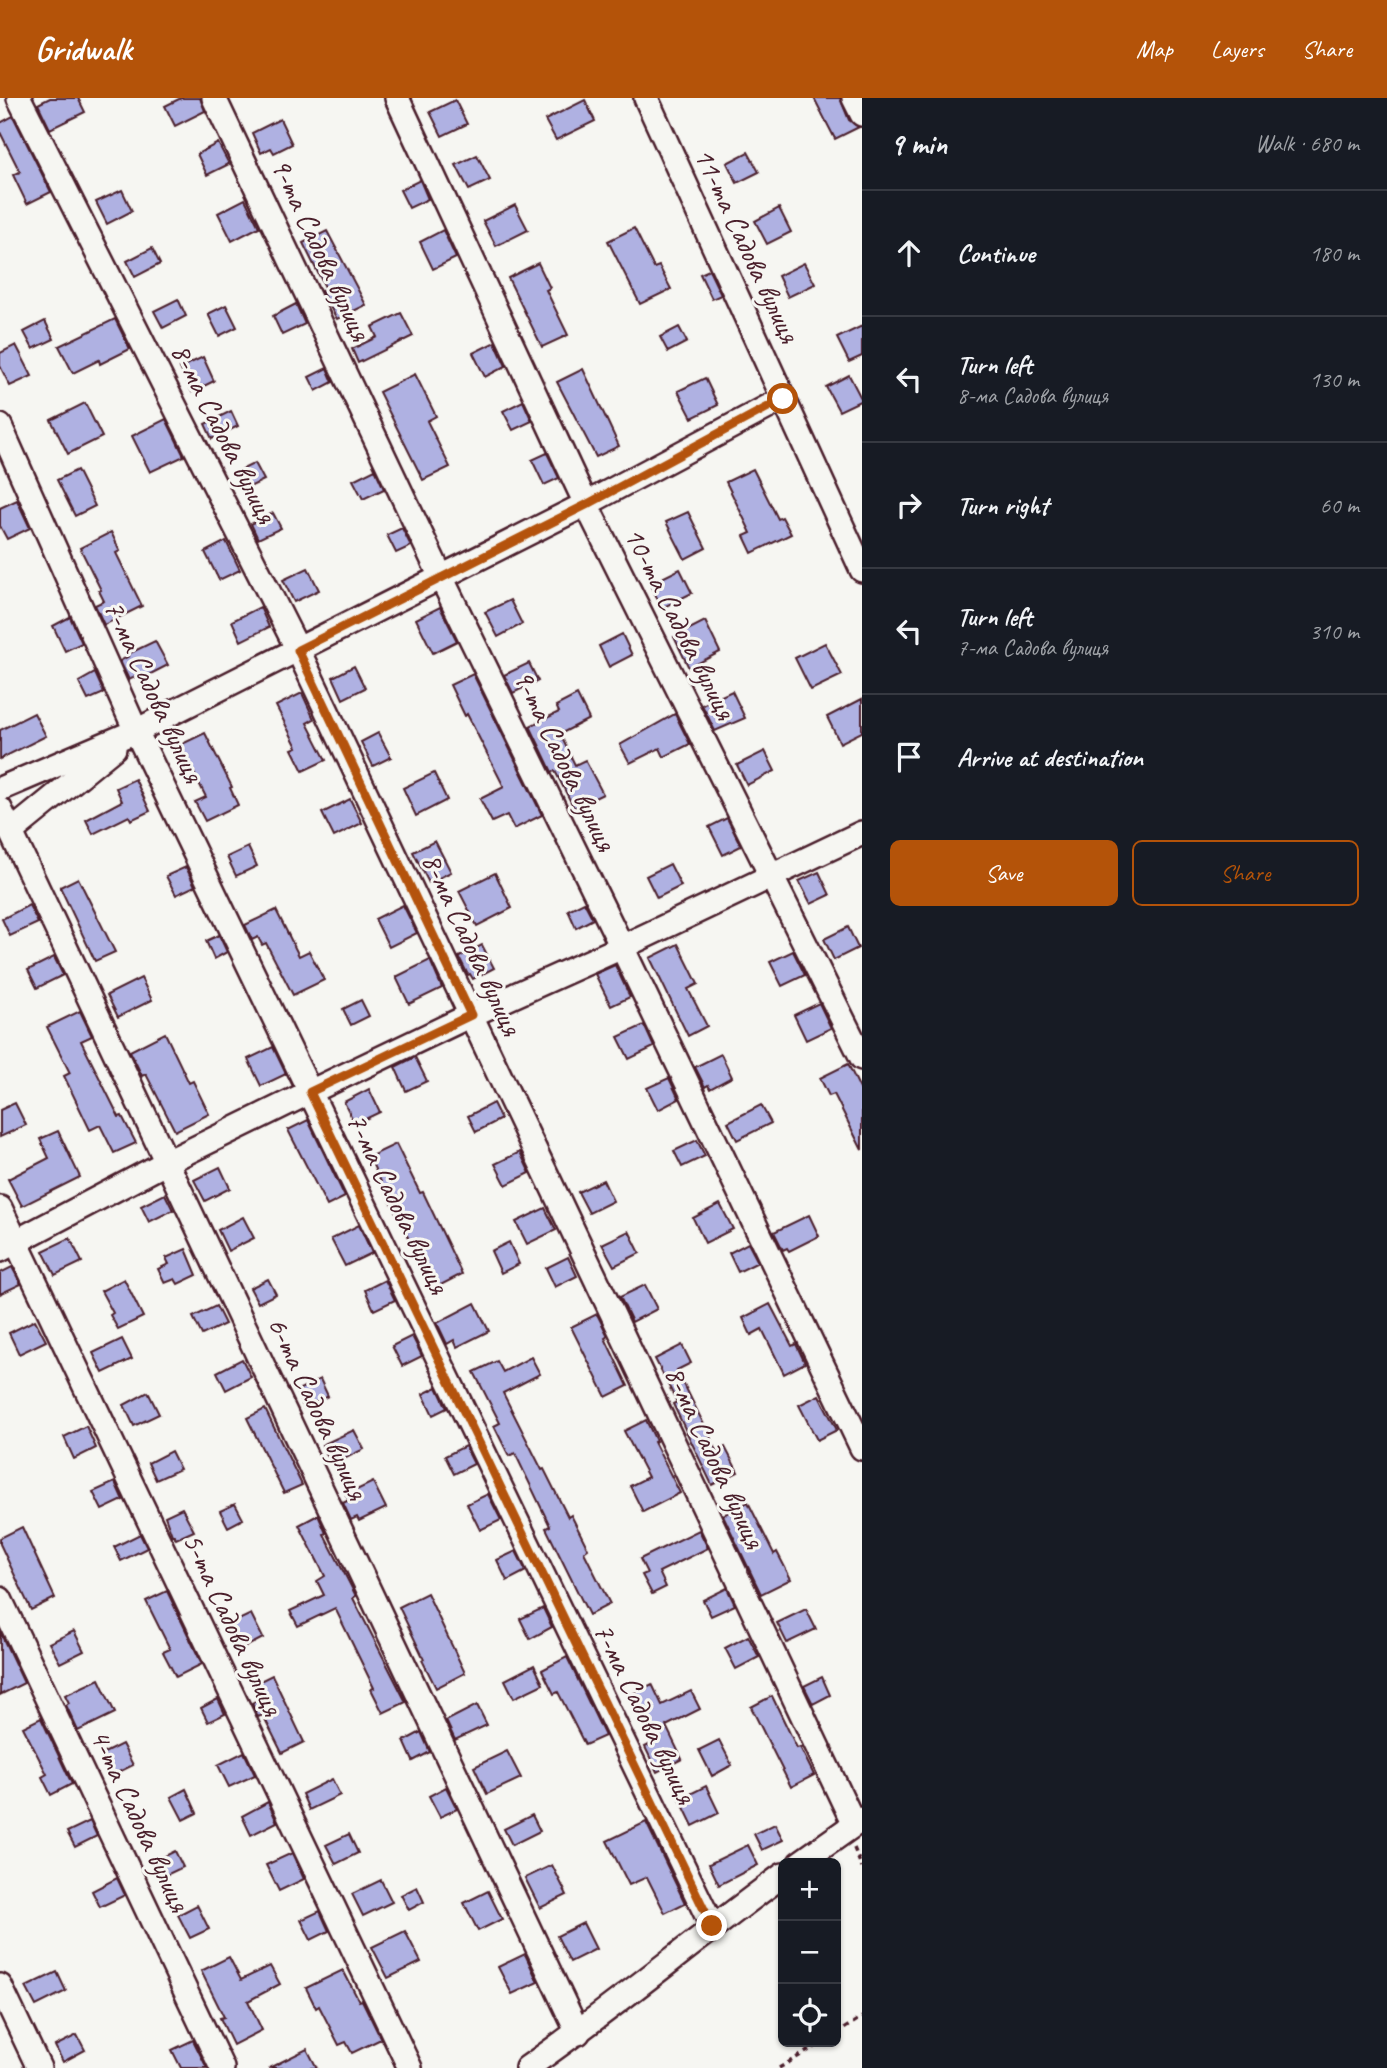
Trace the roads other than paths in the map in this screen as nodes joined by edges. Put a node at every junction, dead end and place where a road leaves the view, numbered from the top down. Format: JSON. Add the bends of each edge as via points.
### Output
{"nodes":[{"id":1,"x":19,"y":98,"type":"edge"},
{"id":2,"x":214,"y":98,"type":"edge"},
{"id":3,"x":397,"y":98,"type":"edge"},
{"id":4,"x":646,"y":98,"type":"edge"},
{"id":5,"x":854,"y":98,"type":"edge"},
{"id":6,"x":862,"y":114,"type":"edge"},
{"id":7,"x":783,"y":399,"type":"junction"},
{"id":8,"x":0,"y":426,"type":"edge"},
{"id":9,"x":586,"y":505,"type":"junction"},
{"id":10,"x":862,"y":570,"type":"edge"},
{"id":11,"x":441,"y":578,"type":"junction"},
{"id":12,"x":298,"y":650,"type":"junction"},
{"id":13,"x":136,"y":731,"type":"junction"},
{"id":14,"x":0,"y":789,"type":"edge"},
{"id":15,"x":0,"y":809,"type":"edge"},
{"id":16,"x":11,"y":832,"type":"junction"},
{"id":17,"x":862,"y":833,"type":"edge"},
{"id":18,"x":771,"y":875,"type":"junction"},
{"id":19,"x":622,"y":947,"type":"junction"},
{"id":20,"x":471,"y":1015,"type":"junction"},
{"id":21,"x":862,"y":1058,"type":"edge"},
{"id":22,"x":310,"y":1092,"type":"junction"},
{"id":23,"x":167,"y":1162,"type":"junction"},
{"id":24,"x":0,"y":1208,"type":"edge"},
{"id":25,"x":8,"y":1247,"type":"edge"},
{"id":26,"x":862,"y":1448,"type":"edge"},
{"id":27,"x":0,"y":1599,"type":"edge"},
{"id":28,"x":858,"y":1821,"type":"edge"},
{"id":29,"x":807,"y":1858,"type":"edge"},
{"id":30,"x":778,"y":1879,"type":"edge"},
{"id":31,"x":712,"y":1926,"type":"junction"},
{"id":32,"x":0,"y":1986,"type":"edge"},
{"id":33,"x":578,"y":2033,"type":"junction"},
{"id":34,"x":39,"y":2068,"type":"edge"},
{"id":35,"x":222,"y":2068,"type":"edge"},
{"id":36,"x":410,"y":2068,"type":"edge"},
{"id":37,"x":527,"y":2068,"type":"edge"}],
"edges":[{"from":1,"to":12,"type":"street","name":"8-ма Садова вулиця"},
{"from":2,"to":11,"type":"street","name":"9-та Садова вулиця"},
{"from":3,"to":9,"type":"street","name":"10-та Садова вулиця"},
{"from":4,"to":7,"type":"street","name":"11-та Садова вулиця"},
{"from":5,"to":6,"type":"street"},
{"from":7,"to":9,"type":"street"},
{"from":7,"to":10,"type":"street","name":"11-та Садова вулиця"},
{"from":8,"to":13,"type":"street","name":"7-ма Садова вулиця"},
{"from":9,"to":11,"type":"street"},
{"from":9,"to":18,"type":"street","name":"10-та Садова вулиця"},
{"from":11,"to":12,"type":"street"},
{"from":11,"to":19,"type":"street","name":"9-та Садова вулиця"},
{"from":12,"to":13,"type":"street"},
{"from":12,"to":20,"type":"street","name":"8-ма Садова вулиця"},
{"from":13,"to":14,"type":"street"},
{"from":13,"to":16,"type":"street"},
{"from":13,"to":22,"type":"street","name":"7-ма Садова вулиця"},
{"from":15,"to":16,"type":"street","name":"6-та Садова вулиця"},
{"from":16,"to":23,"type":"street","name":"6-та Садова вулиця"},
{"from":17,"to":18,"type":"street"},
{"from":18,"to":19,"type":"street"},
{"from":18,"to":21,"type":"street","name":"10-та Садова вулиця"},
{"from":19,"to":20,"type":"street"},
{"from":19,"to":26,"type":"street","name":"9-та Садова вулиця"},
{"from":20,"to":22,"type":"street"},
{"from":20,"to":28,"type":"street","name":"8-ма Садова вулиця"},
{"from":22,"to":23,"type":"street"},
{"from":22,"to":31,"type":"street","name":"7-ма Садова вулиця"},
{"from":23,"to":25,"type":"street"},
{"from":23,"to":33,"type":"street","name":"6-та Садова вулиця"},
{"from":24,"to":25,"type":"street","name":"5-та Садова вулиця"},
{"from":25,"to":36,"type":"street","name":"5-та Садова вулиця"},
{"from":27,"to":35,"type":"street","name":"4-та Садова вулиця"},
{"from":28,"to":29,"type":"street"},
{"from":30,"to":31,"type":"street"},
{"from":31,"to":33,"type":"street"},
{"from":32,"to":34,"type":"street"},
{"from":33,"to":37,"type":"street"}]}
